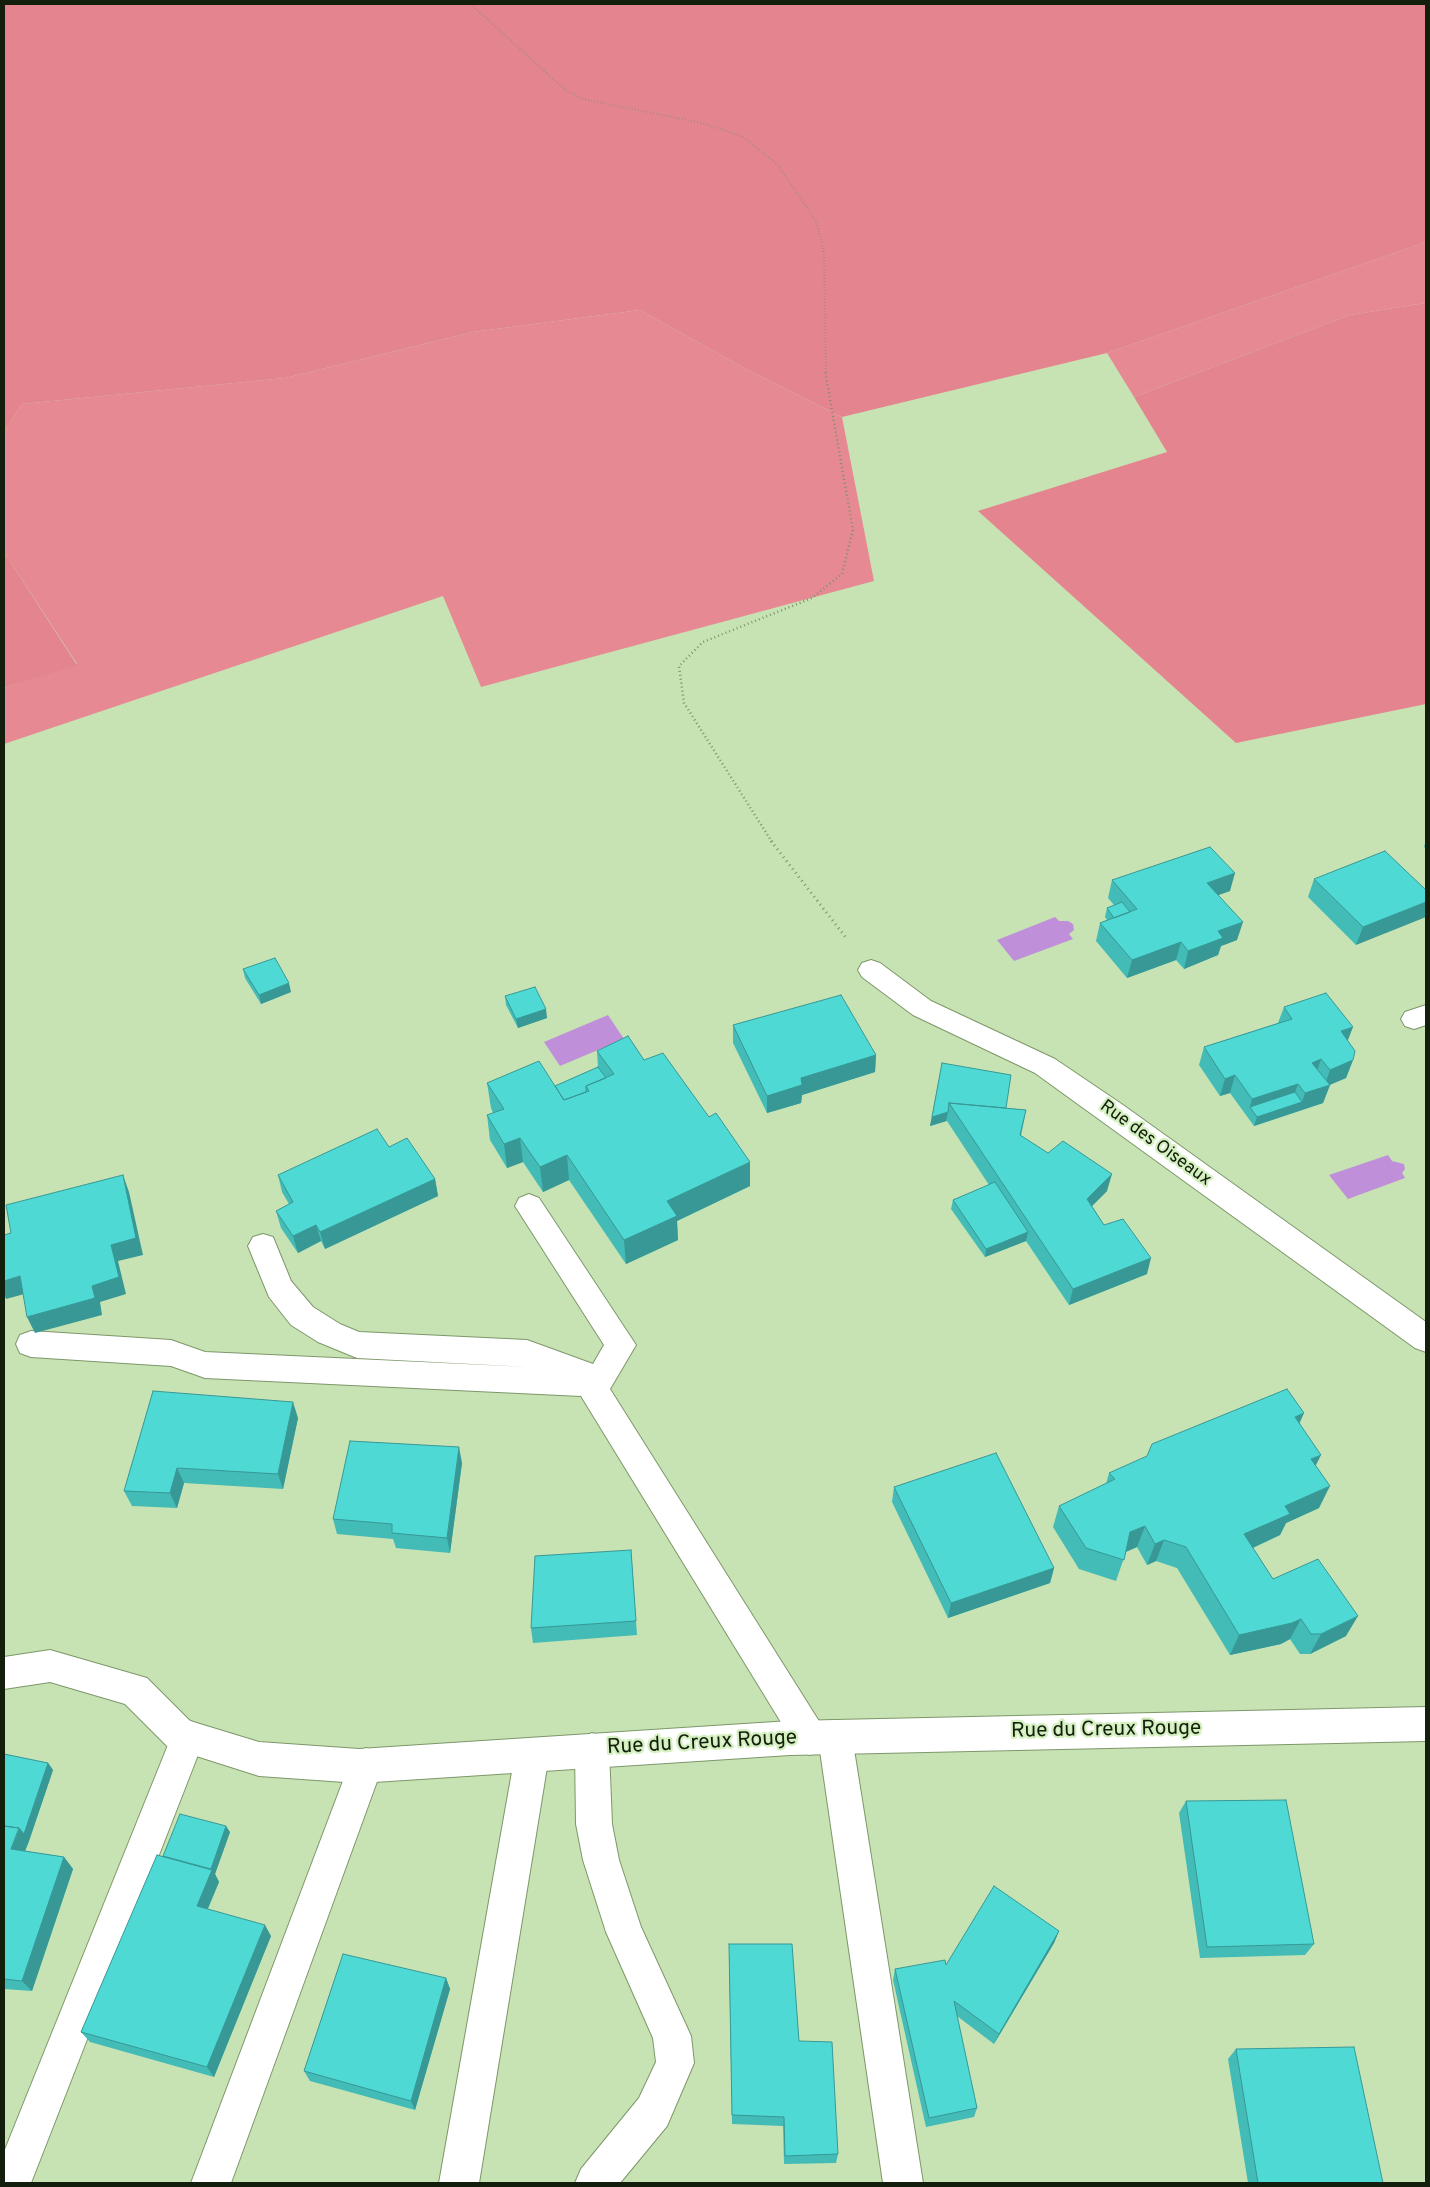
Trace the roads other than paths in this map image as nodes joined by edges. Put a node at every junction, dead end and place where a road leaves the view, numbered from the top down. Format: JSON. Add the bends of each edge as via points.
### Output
{"nodes":[{"id":1,"x":871,"y":970,"type":"road end"},
{"id":2,"x":529,"y":1206,"type":"dead end"},
{"id":3,"x":263,"y":1246,"type":"dead end"},
{"id":4,"x":1426,"y":1339,"type":"edge"},
{"id":5,"x":31,"y":1344,"type":"dead end"},
{"id":6,"x":592,"y":1386,"type":"junction"},
{"id":7,"x":4,"y":1673,"type":"edge"},
{"id":8,"x":1426,"y":1724,"type":"edge"},
{"id":9,"x":188,"y":1737,"type":"junction"},
{"id":10,"x":822,"y":1737,"type":"junction"},
{"id":11,"x":592,"y":1750,"type":"junction"},
{"id":12,"x":532,"y":1755,"type":"junction"},
{"id":13,"x":366,"y":1765,"type":"junction"},
{"id":14,"x":11,"y":2183,"type":"edge"},
{"id":15,"x":211,"y":2183,"type":"edge"},
{"id":16,"x":459,"y":2183,"type":"edge"},
{"id":17,"x":595,"y":2183,"type":"edge"},
{"id":18,"x":903,"y":2183,"type":"edge"}],
"edges":[{"from":1,"to":4,"type":"street","name":"Rue des Oiseaux","via":[[922,1008],[1044,1066]]},
{"from":2,"to":6,"type":"street","via":[[621,1345]]},
{"from":3,"to":6,"type":"street","via":[[279,1288],[302,1316],[357,1345],[527,1353],[584,1374]]},
{"from":5,"to":6,"type":"street","via":[[171,1353],[205,1365]]},
{"from":6,"to":10,"type":"street"},
{"from":7,"to":9,"type":"street","name":"Rue du Creux Rouge","via":[[50,1666],[135,1690],[180,1735]]},
{"from":8,"to":10,"type":"street","name":"Rue du Creux Rouge"},
{"from":9,"to":13,"type":"street","name":"Rue du Creux Rouge","via":[[259,1759]]},
{"from":9,"to":14,"type":"street"},
{"from":10,"to":11,"type":"street","name":"Rue du Creux Rouge"},
{"from":10,"to":18,"type":"street"},
{"from":11,"to":12,"type":"street","name":"Rue du Creux Rouge"},
{"from":11,"to":17,"type":"street","via":[[594,1824],[601,1860],[624,1932],[672,2036],[675,2063],[653,2112]]},
{"from":12,"to":13,"type":"street","name":"Rue du Creux Rouge"},
{"from":12,"to":16,"type":"street"},
{"from":13,"to":15,"type":"street"}]}
